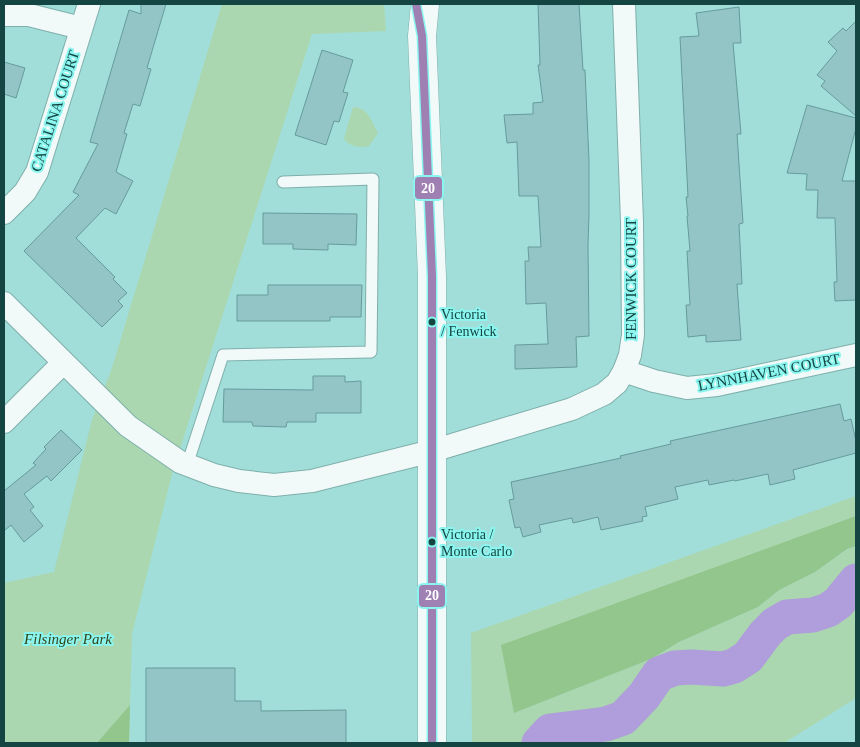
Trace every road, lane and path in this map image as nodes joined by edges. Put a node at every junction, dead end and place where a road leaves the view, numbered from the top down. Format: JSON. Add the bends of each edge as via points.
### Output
{"nodes":[{"id":1,"x":89,"y":4,"type":"edge"},
{"id":2,"x":416,"y":4,"type":"edge"},
{"id":3,"x":425,"y":4,"type":"edge"},
{"id":4,"x":624,"y":4,"type":"edge"},
{"id":5,"x":4,"y":15,"type":"edge"},
{"id":6,"x":81,"y":28,"type":"junction"},
{"id":7,"x":422,"y":36,"type":"junction"},
{"id":8,"x":283,"y":182,"type":"dead end"},
{"id":9,"x":4,"y":214,"type":"edge"},
{"id":10,"x":4,"y":303,"type":"edge"},
{"id":11,"x":856,"y":355,"type":"edge"},
{"id":12,"x":63,"y":363,"type":"junction"},
{"id":13,"x":624,"y":371,"type":"junction"},
{"id":14,"x":4,"y":422,"type":"edge"},
{"id":15,"x":432,"y":451,"type":"junction"},
{"id":16,"x":187,"y":465,"type":"junction"},
{"id":17,"x":432,"y":743,"type":"edge"}],
"edges":[{"from":1,"to":6,"type":"street","name":"CATALINA COURT"},
{"from":2,"to":7,"type":"main road"},
{"from":3,"to":7,"type":"main road"},
{"from":4,"to":13,"type":"street","name":"FENWICK COURT","via":[[634,335]]},
{"from":5,"to":6,"type":"street","via":[[29,14]]},
{"from":6,"to":9,"type":"street","name":"CATALINA COURT","via":[[37,172],[25,192]]},
{"from":7,"to":15,"type":"main road","via":[[432,276]]},
{"from":8,"to":16,"type":"lane","via":[[373,179],[371,352],[223,355]]},
{"from":10,"to":12,"type":"street","name":"FENWICK COURT"},
{"from":11,"to":13,"type":"street","name":"LYNNHAVEN COURT","via":[[717,385],[687,388]]},
{"from":12,"to":14,"type":"street"},
{"from":12,"to":16,"type":"street","name":"FENWICK COURT","via":[[128,426]]},
{"from":13,"to":15,"type":"street","name":"FENWICK COURT","via":[[617,383],[604,394],[572,409]]},
{"from":15,"to":16,"type":"street","name":"FENWICK COURT","via":[[312,481],[274,485],[239,481]]},
{"from":15,"to":17,"type":"main road"}]}
